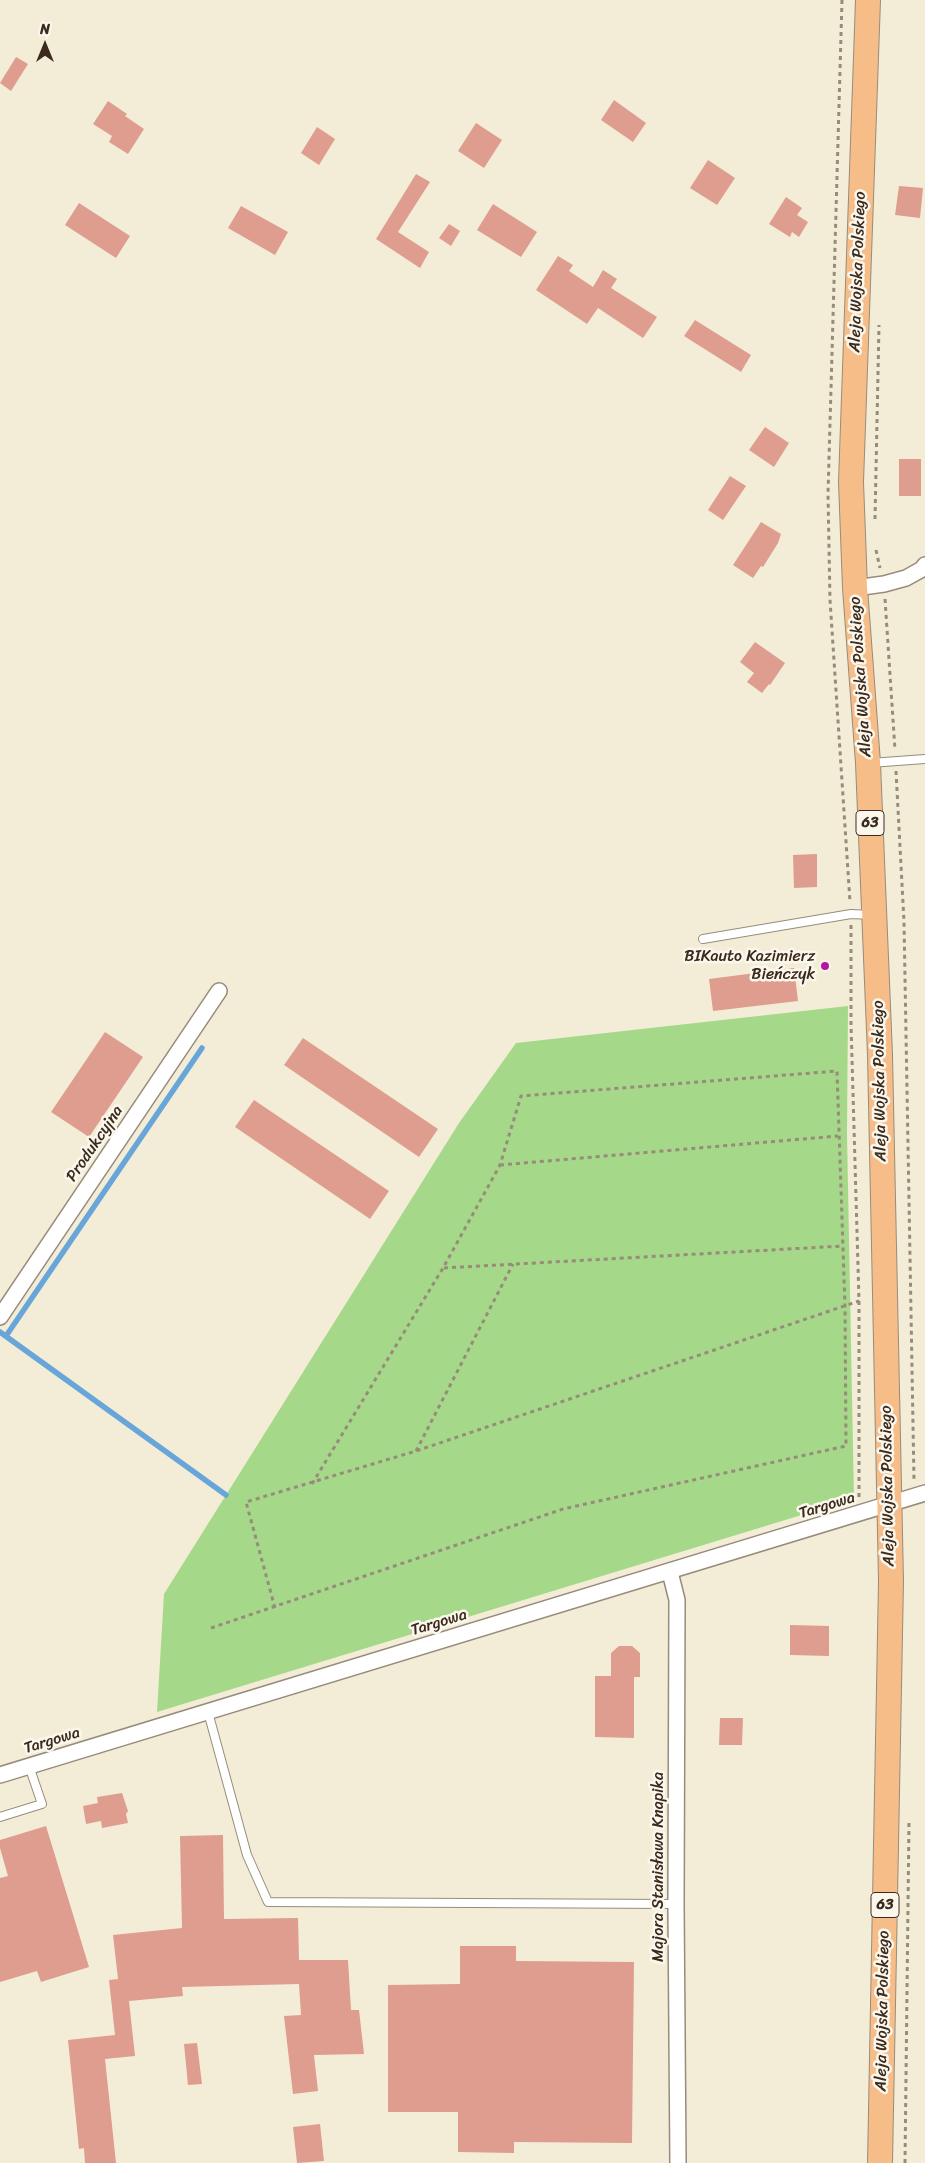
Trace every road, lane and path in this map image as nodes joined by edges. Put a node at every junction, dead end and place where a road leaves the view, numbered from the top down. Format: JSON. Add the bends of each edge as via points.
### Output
{"nodes":[{"id":1,"x":842,"y":0,"type":"edge"},
{"id":2,"x":868,"y":0,"type":"edge"},
{"id":3,"x":925,"y":565,"type":"edge"},
{"id":4,"x":855,"y":588,"type":"junction"},
{"id":5,"x":925,"y":759,"type":"edge"},
{"id":6,"x":868,"y":763,"type":"junction"},
{"id":7,"x":851,"y":914,"type":"junction"},
{"id":8,"x":875,"y":915,"type":"junction"},
{"id":9,"x":704,"y":939,"type":"dead end"},
{"id":10,"x":219,"y":991,"type":"dead end"},
{"id":11,"x":838,"y":1136,"type":"junction"},
{"id":12,"x":500,"y":1165,"type":"junction"},
{"id":13,"x":843,"y":1246,"type":"junction"},
{"id":14,"x":514,"y":1263,"type":"junction"},
{"id":15,"x":443,"y":1268,"type":"junction"},
{"id":16,"x":859,"y":1301,"type":"junction"},
{"id":17,"x":845,"y":1307,"type":"junction"},
{"id":18,"x":0,"y":1317,"type":"edge"},
{"id":19,"x":416,"y":1451,"type":"junction"},
{"id":20,"x":312,"y":1484,"type":"junction"},
{"id":21,"x":925,"y":1493,"type":"edge"},
{"id":22,"x":888,"y":1505,"type":"junction"},
{"id":23,"x":859,"y":1515,"type":"junction"},
{"id":24,"x":670,"y":1572,"type":"junction"},
{"id":25,"x":274,"y":1608,"type":"junction"},
{"id":26,"x":211,"y":1628,"type":"dead end"},
{"id":27,"x":208,"y":1712,"type":"junction"},
{"id":28,"x":29,"y":1766,"type":"junction"},
{"id":29,"x":0,"y":1775,"type":"edge"},
{"id":30,"x":0,"y":1817,"type":"edge"},
{"id":31,"x":676,"y":1904,"type":"junction"},
{"id":32,"x":678,"y":2163,"type":"edge"},
{"id":33,"x":880,"y":2163,"type":"edge"}],
"edges":[{"from":1,"to":7,"type":"path","via":[[829,397],[828,532]]},
{"from":2,"to":4,"type":"main road","name":"Aleja Wojska Polskiego","number":"63","via":[[851,482]]},
{"from":3,"to":4,"type":"street","via":[[906,578]]},
{"from":4,"to":6,"type":"main road","name":"Aleja Wojska Polskiego","number":"63"},
{"from":5,"to":6,"type":"lane"},
{"from":6,"to":8,"type":"main road","name":"Aleja Wojska Polskiego","number":"63"},
{"from":7,"to":8,"type":"lane"},
{"from":7,"to":9,"type":"lane"},
{"from":7,"to":16,"type":"path"},
{"from":8,"to":22,"type":"main road","name":"Aleja Wojska Polskiego","number":"63"},
{"from":10,"to":18,"type":"street","name":"Produkcyjna"},
{"from":11,"to":12,"type":"path"},
{"from":11,"to":12,"type":"path","via":[[837,1071],[521,1096]]},
{"from":11,"to":13,"type":"path"},
{"from":12,"to":15,"type":"path"},
{"from":13,"to":14,"type":"path"},
{"from":13,"to":17,"type":"path"},
{"from":14,"to":15,"type":"path"},
{"from":14,"to":19,"type":"path"},
{"from":15,"to":20,"type":"path"},
{"from":16,"to":17,"type":"path"},
{"from":16,"to":23,"type":"path"},
{"from":17,"to":19,"type":"path"},
{"from":17,"to":25,"type":"path","via":[[846,1446],[564,1509]]},
{"from":19,"to":20,"type":"path"},
{"from":20,"to":25,"type":"path","via":[[246,1502]]},
{"from":21,"to":22,"type":"street","name":"Targowa"},
{"from":22,"to":23,"type":"street","name":"Targowa"},
{"from":22,"to":33,"type":"main road","name":"Aleja Wojska Polskiego","number":"63","via":[[890,1581]]},
{"from":23,"to":24,"type":"street","name":"Targowa"},
{"from":24,"to":27,"type":"street","name":"Targowa"},
{"from":24,"to":31,"type":"street","name":"Majora Stanisława Knapika","via":[[677,1600]]},
{"from":25,"to":26,"type":"path"},
{"from":27,"to":28,"type":"street","name":"Targowa"},
{"from":27,"to":31,"type":"lane","via":[[247,1855],[268,1902]]},
{"from":28,"to":29,"type":"street","name":"Targowa"},
{"from":28,"to":30,"type":"lane","via":[[42,1804]]},
{"from":31,"to":32,"type":"street","name":"Majora Stanisława Knapika"}]}
